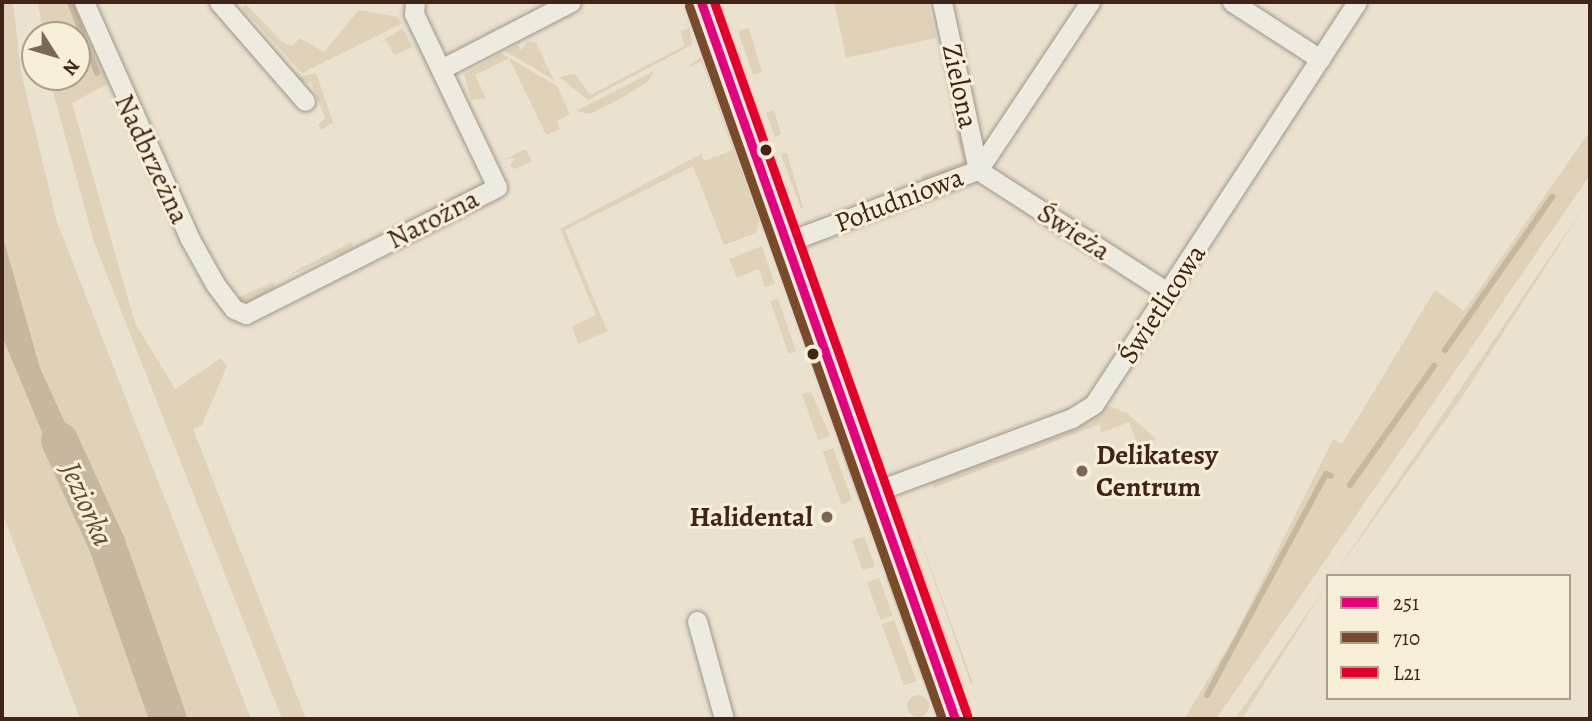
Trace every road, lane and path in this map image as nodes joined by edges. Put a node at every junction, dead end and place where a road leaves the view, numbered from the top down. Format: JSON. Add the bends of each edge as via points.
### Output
{"nodes":[{"id":1,"x":84,"y":2,"type":"edge"},
{"id":2,"x":219,"y":2,"type":"edge"},
{"id":3,"x":415,"y":2,"type":"edge"},
{"id":4,"x":571,"y":2,"type":"edge"},
{"id":5,"x":701,"y":2,"type":"edge"},
{"id":6,"x":942,"y":2,"type":"edge"},
{"id":7,"x":1090,"y":2,"type":"edge"},
{"id":8,"x":1232,"y":2,"type":"edge"},
{"id":9,"x":1357,"y":2,"type":"edge"},
{"id":10,"x":1320,"y":59,"type":"junction"},
{"id":11,"x":441,"y":69,"type":"junction"},
{"id":12,"x":306,"y":100,"type":"dead end"},
{"id":13,"x":978,"y":170,"type":"junction"},
{"id":14,"x":787,"y":242,"type":"junction"},
{"id":15,"x":1169,"y":293,"type":"junction"},
{"id":16,"x":234,"y":309,"type":"joint"},
{"id":17,"x":874,"y":492,"type":"junction"},
{"id":18,"x":697,"y":621,"type":"dead end"},
{"id":19,"x":951,"y":718,"type":"edge"},
{"id":20,"x":724,"y":719,"type":"edge"}],
"edges":[{"from":1,"to":16,"type":"street","name":"Nadbrzeżna","via":[[178,214]]},
{"from":2,"to":12,"type":"street"},
{"from":3,"to":11,"type":"street","via":[[414,13]]},
{"from":4,"to":11,"type":"street"},
{"from":5,"to":14,"type":"street"},
{"from":6,"to":13,"type":"street","name":"Zielona"},
{"from":7,"to":13,"type":"street","name":"Południowa"},
{"from":8,"to":10,"type":"street"},
{"from":9,"to":10,"type":"street","name":"Świetlicowa"},
{"from":10,"to":15,"type":"street","name":"Świetlicowa"},
{"from":11,"to":16,"type":"street","name":"Narożna","via":[[496,187],[246,314]]},
{"from":13,"to":14,"type":"street","name":"Południowa"},
{"from":13,"to":15,"type":"street","name":"Świeża"},
{"from":14,"to":17,"type":"street"},
{"from":15,"to":17,"type":"street","name":"Świetlicowa","via":[[1107,390],[1084,412]]},
{"from":17,"to":19,"type":"street"},
{"from":18,"to":20,"type":"street"}]}
